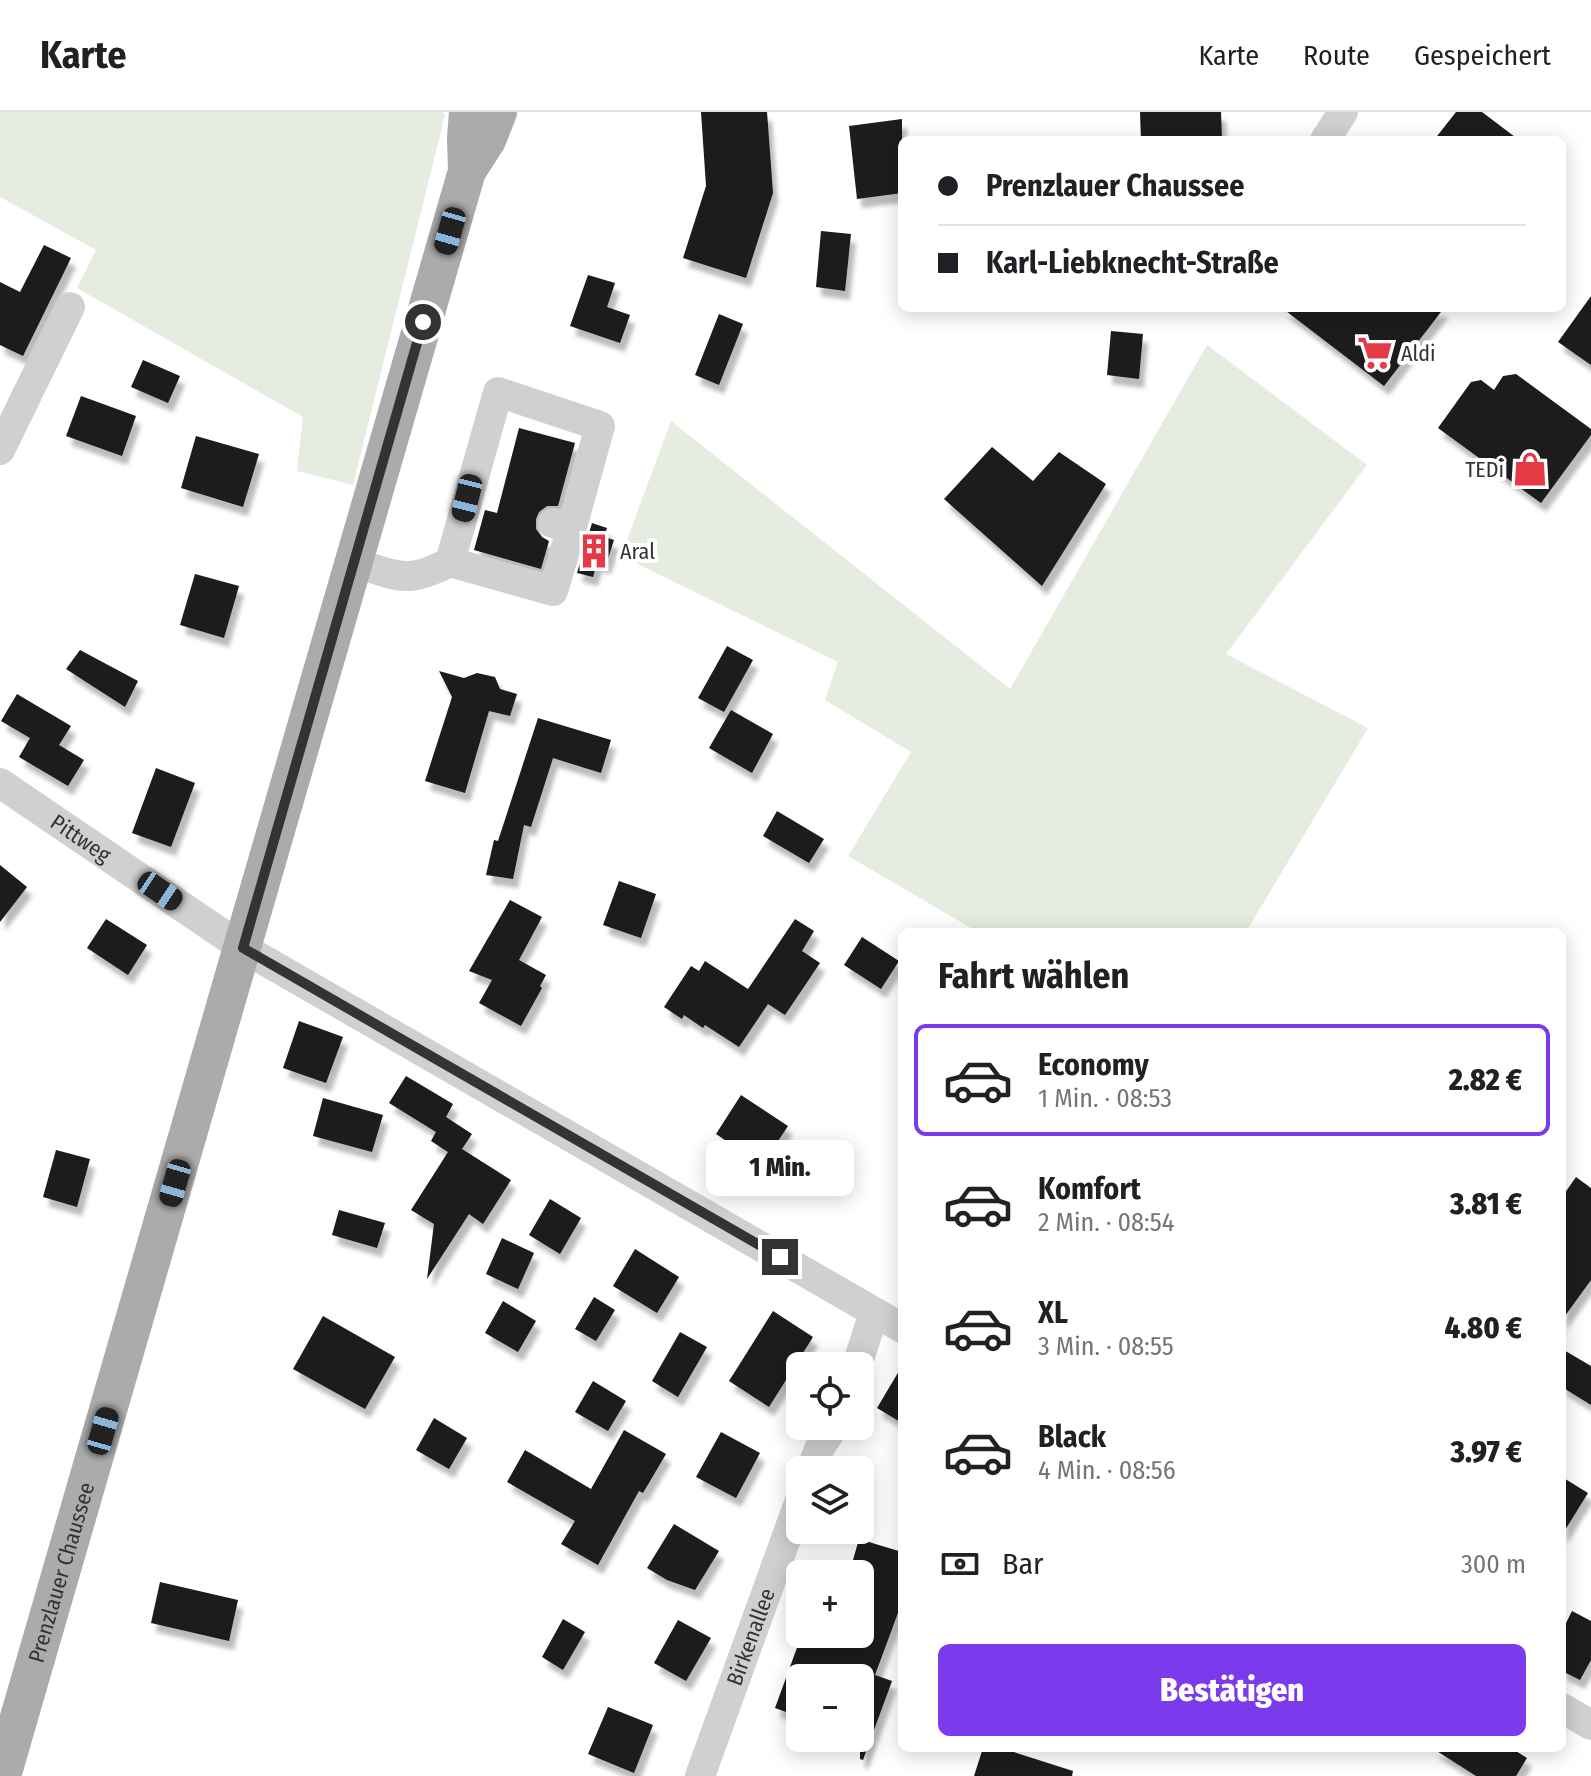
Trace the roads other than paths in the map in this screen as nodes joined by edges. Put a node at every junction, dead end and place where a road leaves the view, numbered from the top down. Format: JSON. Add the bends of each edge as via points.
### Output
{"nodes":[{"id":1,"x":468,"y":112,"type":"edge"},
{"id":2,"x":498,"y":112,"type":"edge"},
{"id":3,"x":1343,"y":112,"type":"edge"},
{"id":4,"x":1328,"y":136,"type":"edge"},
{"id":5,"x":467,"y":171,"type":"junction"},
{"id":6,"x":70,"y":307,"type":"dead end"},
{"id":7,"x":0,"y":450,"type":"edge"},
{"id":8,"x":353,"y":562,"type":"junction"},
{"id":9,"x":450,"y":562,"type":"junction"},
{"id":10,"x":0,"y":783,"type":"edge"},
{"id":11,"x":243,"y":948,"type":"junction"},
{"id":12,"x":874,"y":1312,"type":"junction"},
{"id":13,"x":898,"y":1326,"type":"edge"},
{"id":14,"x":861,"y":1352,"type":"edge"},
{"id":15,"x":786,"y":1539,"type":"edge"},
{"id":16,"x":1566,"y":1710,"type":"edge"},
{"id":17,"x":1591,"y":1725,"type":"edge"},
{"id":18,"x":2,"y":1776,"type":"edge"},
{"id":19,"x":700,"y":1776,"type":"edge"}],
"edges":[{"from":1,"to":5,"type":"main road","name":"Prenzlauer Chaussee"},
{"from":2,"to":5,"type":"main road","name":"Prenzlauer Chaussee"},
{"from":3,"to":4,"type":"street"},
{"from":5,"to":8,"type":"main road","name":"Prenzlauer Chaussee"},
{"from":6,"to":7,"type":"street"},
{"from":8,"to":9,"type":"street","via":[[402,578]]},
{"from":8,"to":11,"type":"main road","name":"Prenzlauer Chaussee"},
{"from":9,"to":9,"type":"street","via":[[553,591],[562,525],[600,426],[498,392]]},
{"from":10,"to":11,"type":"street","name":"Pittweg"},
{"from":11,"to":12,"type":"street","name":"Pittweg"},
{"from":11,"to":18,"type":"main road","name":"Prenzlauer Chaussee"},
{"from":12,"to":13,"type":"street","name":"Pittweg"},
{"from":12,"to":14,"type":"street"},
{"from":15,"to":19,"type":"street","name":"Birkenallee"},
{"from":16,"to":17,"type":"street"}]}
